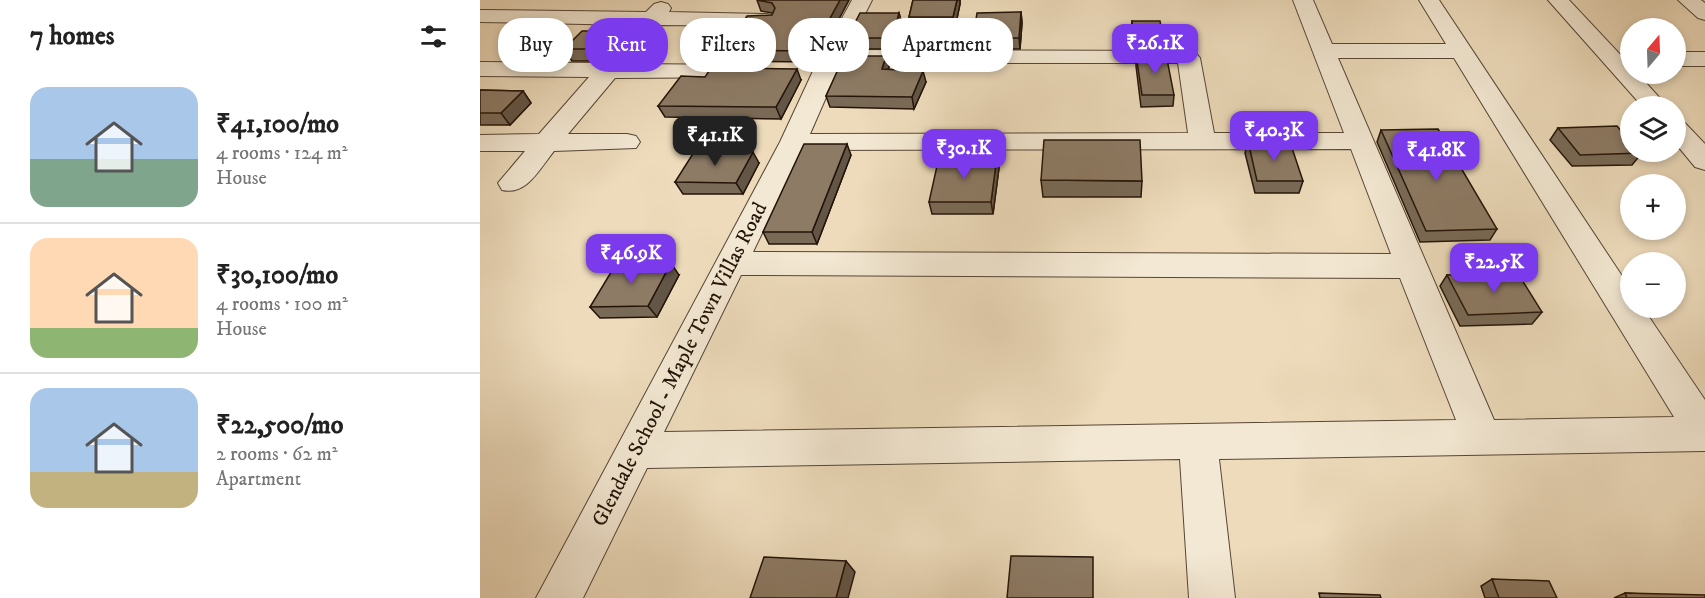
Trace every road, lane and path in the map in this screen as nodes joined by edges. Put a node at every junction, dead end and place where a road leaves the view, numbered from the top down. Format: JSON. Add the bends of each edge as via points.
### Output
{"nodes":[{"id":1,"x":668,"y":0,"type":"edge"},
{"id":2,"x":862,"y":0,"type":"edge"},
{"id":3,"x":1303,"y":0,"type":"edge"},
{"id":4,"x":1429,"y":0,"type":"edge"},
{"id":5,"x":1558,"y":0,"type":"edge"},
{"id":6,"x":1688,"y":0,"type":"edge"},
{"id":7,"x":1705,"y":14,"type":"edge"},
{"id":8,"x":480,"y":16,"type":"edge"},
{"id":9,"x":594,"y":18,"type":"edge"},
{"id":10,"x":652,"y":18,"type":"edge"},
{"id":11,"x":848,"y":18,"type":"edge"},
{"id":12,"x":1324,"y":51,"type":"junction"},
{"id":13,"x":1462,"y":51,"type":"junction"},
{"id":14,"x":1620,"y":57,"type":"edge"},
{"id":15,"x":1686,"y":59,"type":"edge"},
{"id":16,"x":1705,"y":59,"type":"edge"},
{"id":17,"x":869,"y":66,"type":"edge"},
{"id":18,"x":788,"y":68,"type":"edge"},
{"id":19,"x":480,"y":69,"type":"edge"},
{"id":20,"x":585,"y":71,"type":"edge"},
{"id":21,"x":668,"y":71,"type":"edge"},
{"id":22,"x":607,"y":72,"type":"edge"},
{"id":23,"x":809,"y":72,"type":"edge"},
{"id":24,"x":1686,"y":139,"type":"edge"},
{"id":25,"x":1202,"y":141,"type":"junction"},
{"id":26,"x":1361,"y":141,"type":"junction"},
{"id":27,"x":627,"y":142,"type":"dead end"},
{"id":28,"x":793,"y":142,"type":"junction"},
{"id":29,"x":480,"y":143,"type":"edge"},
{"id":30,"x":546,"y":143,"type":"junction"},
{"id":31,"x":1705,"y":160,"type":"edge"},
{"id":32,"x":512,"y":183,"type":"dead end"},
{"id":33,"x":732,"y":263,"type":"junction"},
{"id":34,"x":1412,"y":266,"type":"junction"},
{"id":35,"x":1705,"y":433,"type":"edge"},
{"id":36,"x":1482,"y":438,"type":"junction"},
{"id":37,"x":1198,"y":443,"type":"junction"},
{"id":38,"x":634,"y":450,"type":"junction"},
{"id":39,"x":559,"y":598,"type":"edge"},
{"id":40,"x":1212,"y":598,"type":"edge"}],
"edges":[{"from":1,"to":10,"type":"street"},
{"from":2,"to":11,"type":"street","name":"Glendale School - Maple Town Villas Road"},
{"from":3,"to":12,"type":"street"},
{"from":4,"to":13,"type":"street"},
{"from":5,"to":14,"type":"street"},
{"from":6,"to":7,"type":"street"},
{"from":8,"to":9,"type":"street"},
{"from":12,"to":13,"type":"street"},
{"from":12,"to":26,"type":"street"},
{"from":13,"to":35,"type":"street"},
{"from":15,"to":16,"type":"street"},
{"from":17,"to":25,"type":"street","via":[[1186,56]]},
{"from":18,"to":21,"type":"street"},
{"from":19,"to":20,"type":"street"},
{"from":22,"to":30,"type":"street"},
{"from":23,"to":28,"type":"street","name":"Glendale School - Maple Town Villas Road"},
{"from":24,"to":31,"type":"street"},
{"from":25,"to":26,"type":"street"},
{"from":25,"to":28,"type":"street"},
{"from":26,"to":34,"type":"street"},
{"from":27,"to":30,"type":"street"},
{"from":28,"to":33,"type":"street","name":"Glendale School - Maple Town Villas Road"},
{"from":29,"to":30,"type":"street"},
{"from":30,"to":32,"type":"street"},
{"from":33,"to":34,"type":"street"},
{"from":33,"to":38,"type":"street","name":"Glendale School - Maple Town Villas Road"},
{"from":34,"to":36,"type":"street"},
{"from":35,"to":36,"type":"street"},
{"from":36,"to":37,"type":"street"},
{"from":37,"to":38,"type":"street"},
{"from":37,"to":40,"type":"street"},
{"from":38,"to":39,"type":"street","name":"Glendale School - Maple Town Villas Road"}]}
